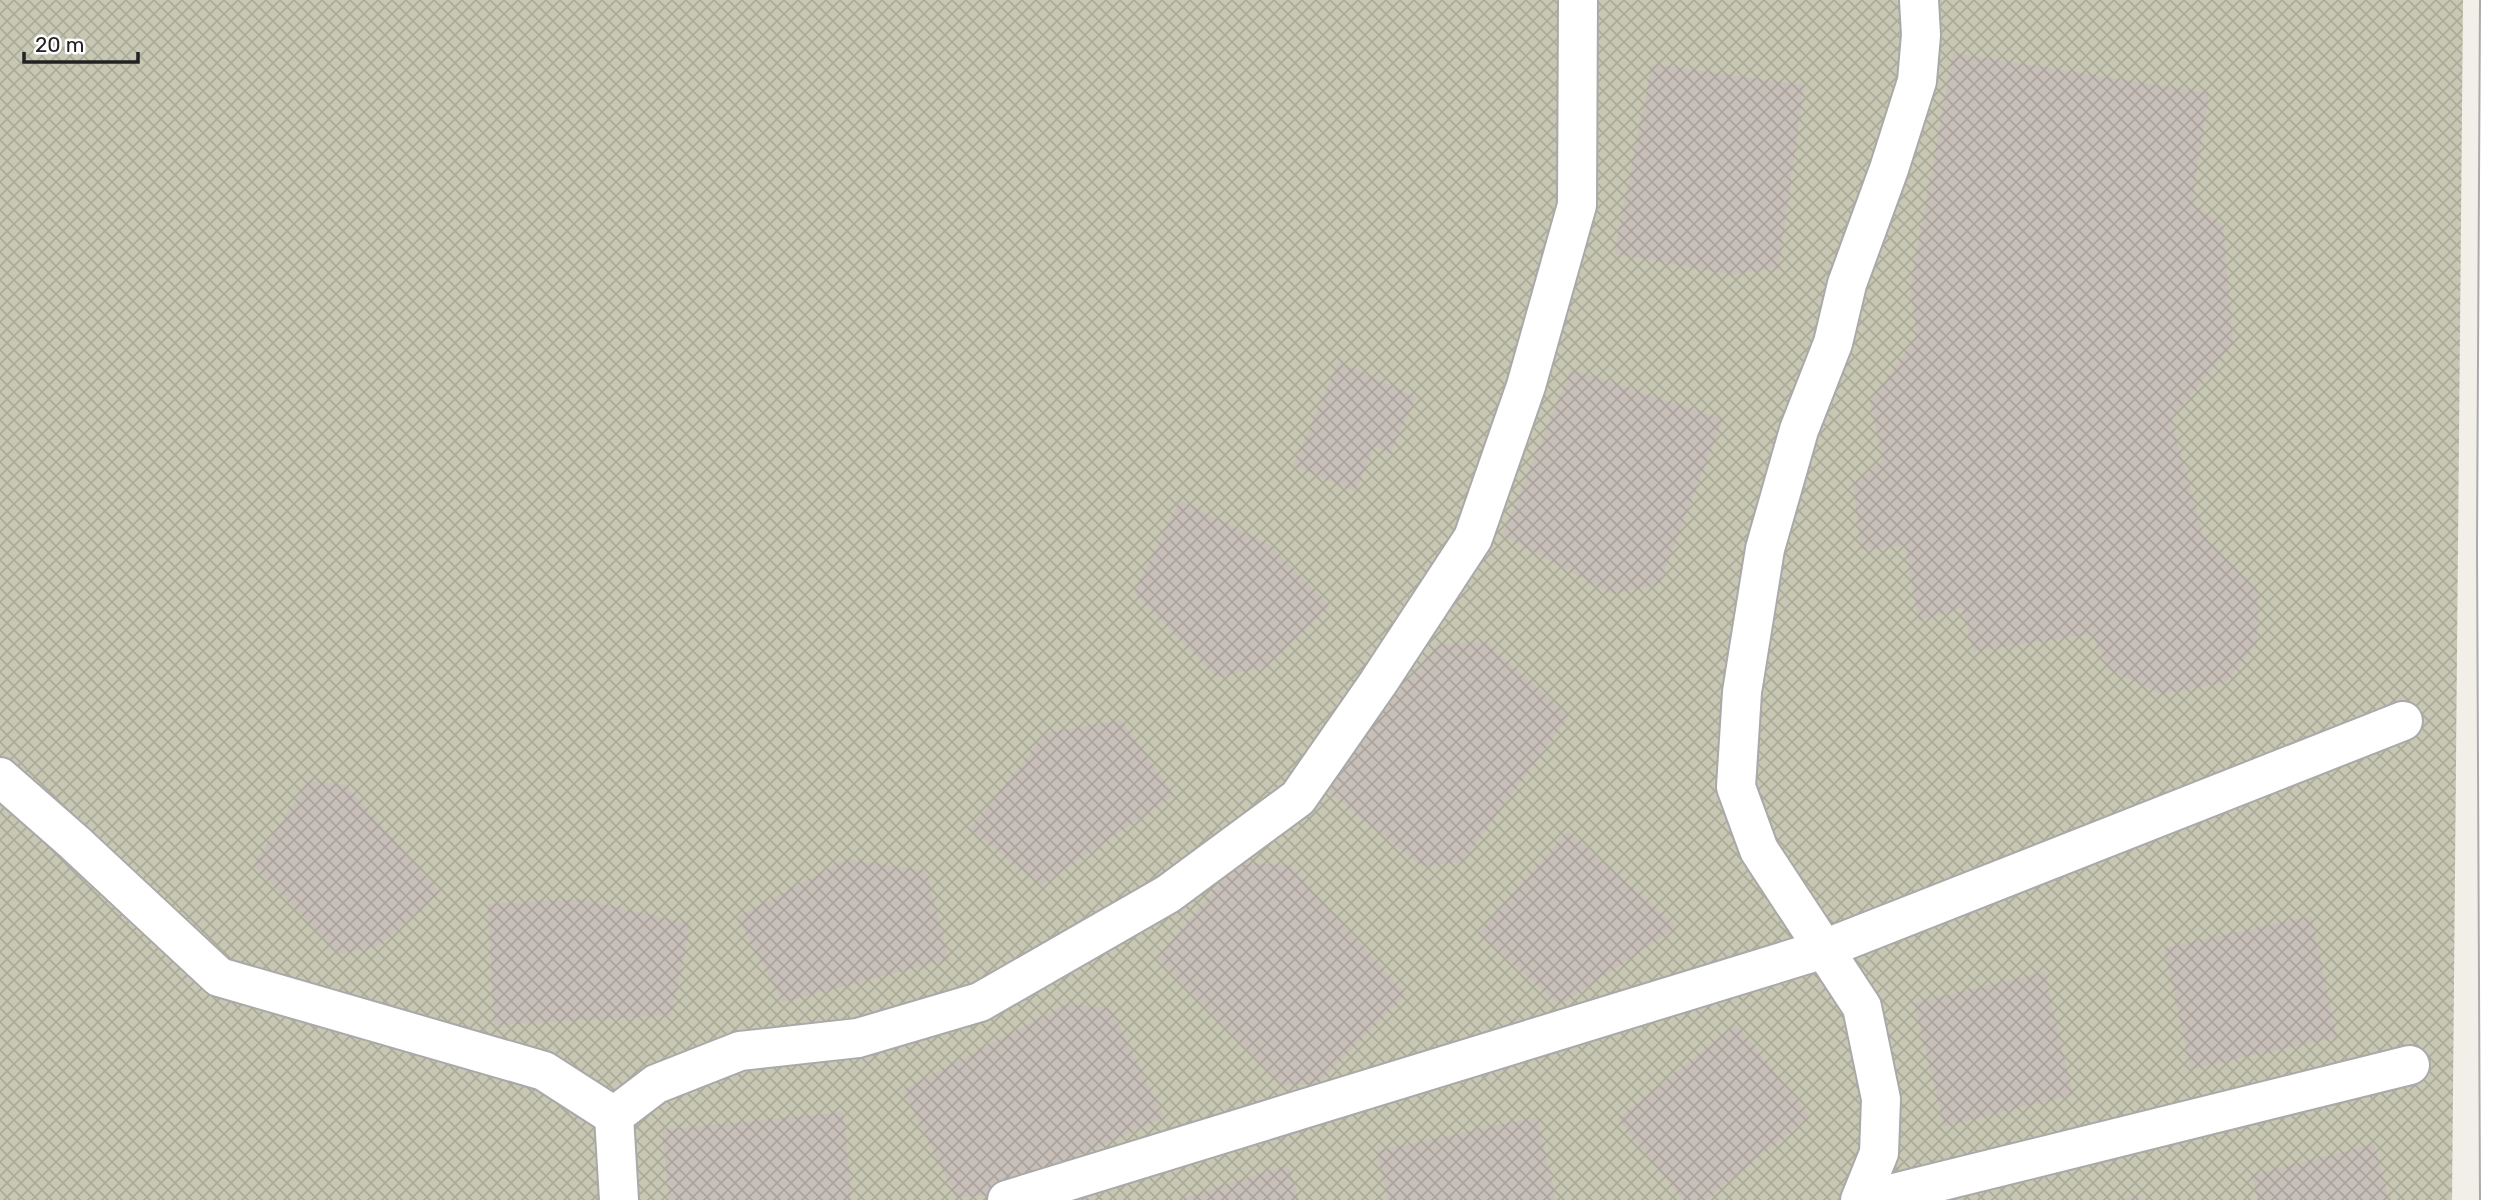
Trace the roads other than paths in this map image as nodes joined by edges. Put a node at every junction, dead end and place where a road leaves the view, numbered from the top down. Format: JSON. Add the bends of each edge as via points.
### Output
{"nodes":[{"id":1,"x":1578,"y":0,"type":"edge"},
{"id":2,"x":1919,"y":0,"type":"edge"},
{"id":3,"x":2500,"y":0,"type":"edge"},
{"id":4,"x":2403,"y":721,"type":"dead end"},
{"id":5,"x":0,"y":777,"type":"edge"},
{"id":6,"x":1824,"y":949,"type":"junction"},
{"id":7,"x":2410,"y":1065,"type":"dead end"},
{"id":8,"x":614,"y":1116,"type":"junction"},
{"id":9,"x":619,"y":1200,"type":"edge"},
{"id":10,"x":1007,"y":1200,"type":"edge"},
{"id":11,"x":1860,"y":1200,"type":"edge"},
{"id":12,"x":1866,"y":1200,"type":"edge"},
{"id":13,"x":2500,"y":1200,"type":"edge"}],
"edges":[{"from":1,"to":8,"type":"street","via":[[1577,205],[1526,386],[1473,538],[1298,798],[1168,894],[980,1002],[858,1038],[740,1051],[656,1084]]},
{"from":2,"to":6,"type":"street","via":[[1917,81],[1847,284],[1833,344],[1799,430],[1765,549],[1742,692],[1736,787],[1759,850]]},
{"from":3,"to":13,"type":"street"},
{"from":4,"to":6,"type":"street"},
{"from":5,"to":8,"type":"street","via":[[219,977],[544,1072]]},
{"from":6,"to":10,"type":"street"},
{"from":6,"to":11,"type":"street","via":[[1862,1007],[1881,1099],[1878,1153]]},
{"from":7,"to":12,"type":"street"},
{"from":8,"to":9,"type":"street"}]}
